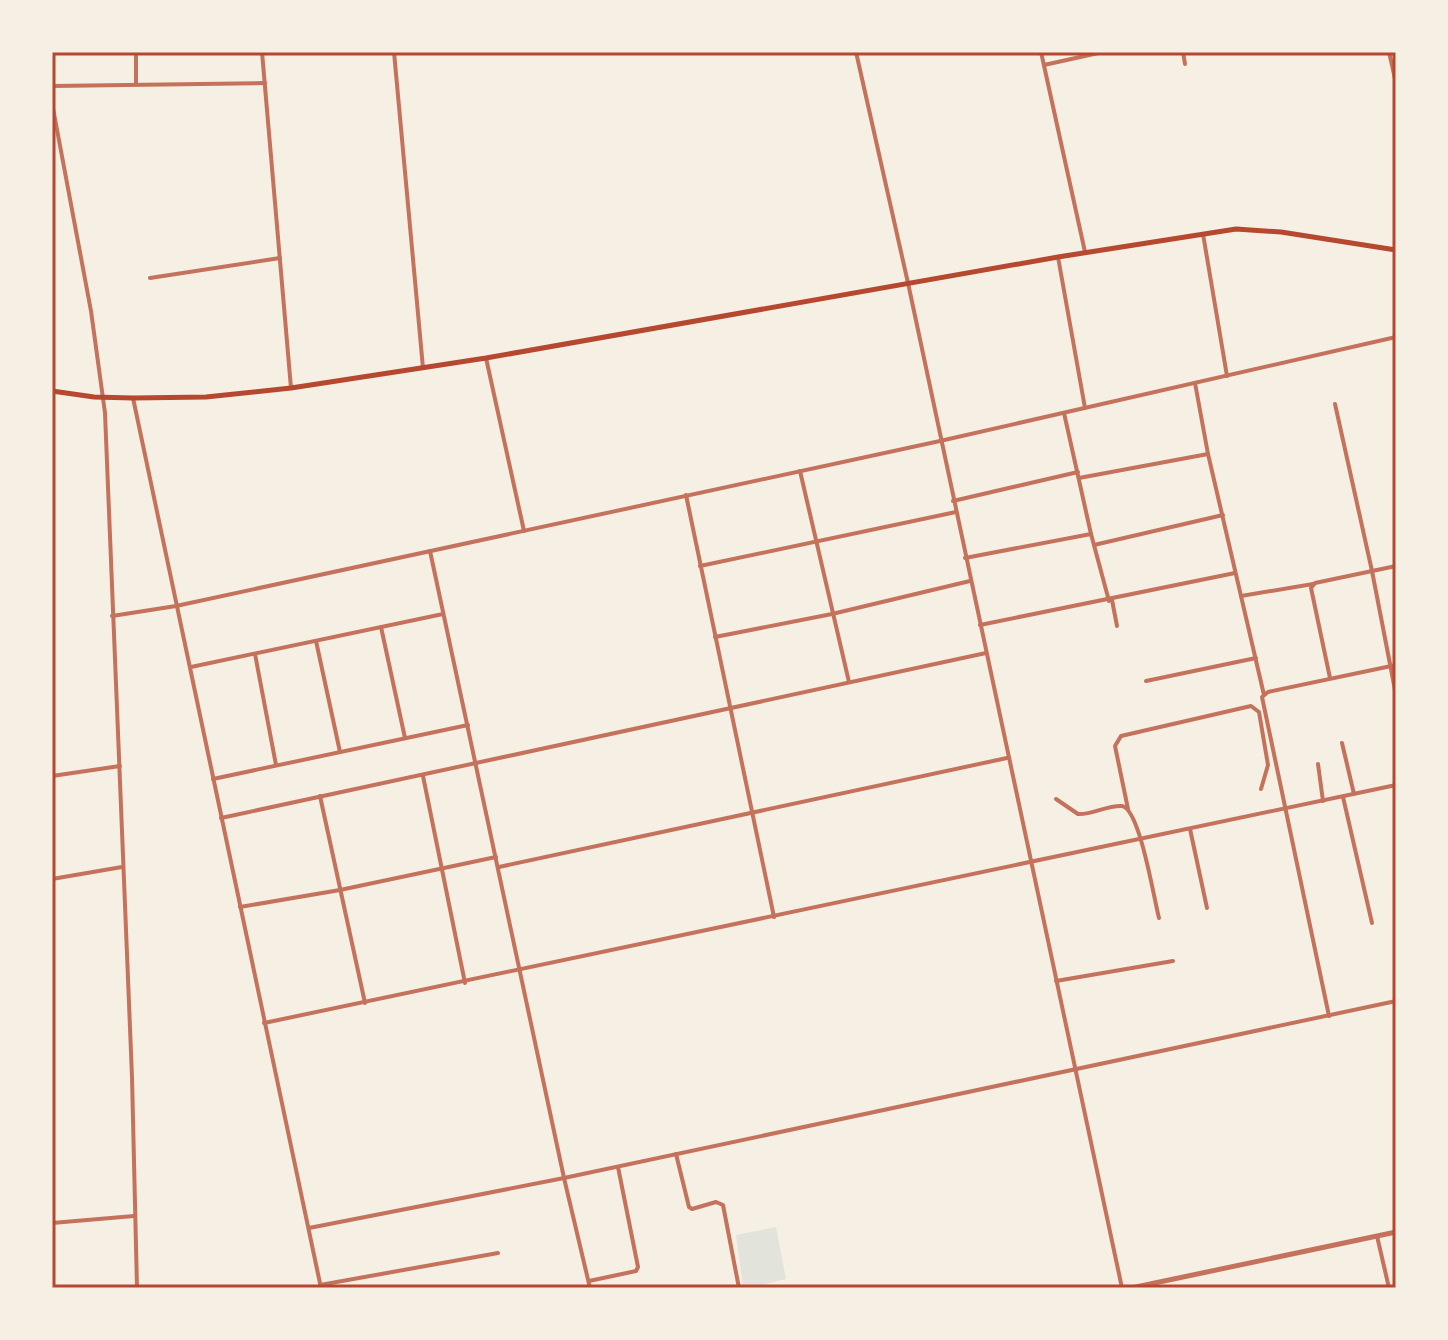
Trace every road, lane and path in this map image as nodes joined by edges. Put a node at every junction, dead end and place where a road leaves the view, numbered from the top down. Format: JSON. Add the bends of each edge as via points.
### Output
{"nodes":[{"id":1,"x":136,"y":52,"type":"edge"},
{"id":2,"x":262,"y":52,"type":"edge"},
{"id":3,"x":394,"y":52,"type":"edge"},
{"id":4,"x":856,"y":52,"type":"edge"},
{"id":5,"x":1041,"y":52,"type":"edge"},
{"id":6,"x":1103,"y":52,"type":"edge"},
{"id":7,"x":1183,"y":52,"type":"edge"},
{"id":8,"x":1389,"y":52,"type":"edge"},
{"id":9,"x":1185,"y":64,"type":"dead end"},
{"id":10,"x":1044,"y":65,"type":"junction"},
{"id":11,"x":265,"y":83,"type":"junction"},
{"id":12,"x":1396,"y":83,"type":"edge"},
{"id":13,"x":136,"y":85,"type":"junction"},
{"id":14,"x":52,"y":86,"type":"edge"},
{"id":15,"x":52,"y":103,"type":"edge"},
{"id":16,"x":1203,"y":234,"type":"junction"},
{"id":17,"x":1396,"y":250,"type":"edge"},
{"id":18,"x":1085,"y":252,"type":"junction"},
{"id":19,"x":1058,"y":257,"type":"junction"},
{"id":20,"x":280,"y":258,"type":"junction"},
{"id":21,"x":150,"y":278,"type":"dead end"},
{"id":22,"x":908,"y":283,"type":"junction"},
{"id":23,"x":1396,"y":337,"type":"edge"},
{"id":24,"x":486,"y":358,"type":"junction"},
{"id":25,"x":423,"y":369,"type":"junction"},
{"id":26,"x":1227,"y":376,"type":"junction"},
{"id":27,"x":1195,"y":383,"type":"junction"},
{"id":28,"x":291,"y":388,"type":"junction"},
{"id":29,"x":52,"y":391,"type":"edge"},
{"id":30,"x":103,"y":397,"type":"junction"},
{"id":31,"x":133,"y":398,"type":"junction"},
{"id":32,"x":1335,"y":404,"type":"dead end"},
{"id":33,"x":1085,"y":408,"type":"junction"},
{"id":34,"x":1064,"y":413,"type":"junction"},
{"id":35,"x":940,"y":441,"type":"junction"},
{"id":36,"x":1208,"y":454,"type":"junction"},
{"id":37,"x":800,"y":471,"type":"junction"},
{"id":38,"x":1078,"y":475,"type":"junction"},
{"id":39,"x":686,"y":495,"type":"junction"},
{"id":40,"x":953,"y":501,"type":"junction"},
{"id":41,"x":956,"y":512,"type":"junction"},
{"id":42,"x":1223,"y":515,"type":"junction"},
{"id":43,"x":524,"y":531,"type":"junction"},
{"id":44,"x":1091,"y":534,"type":"junction"},
{"id":45,"x":816,"y":541,"type":"junction"},
{"id":46,"x":1094,"y":545,"type":"junction"},
{"id":47,"x":430,"y":551,"type":"junction"},
{"id":48,"x":965,"y":558,"type":"junction"},
{"id":49,"x":700,"y":566,"type":"junction"},
{"id":50,"x":1396,"y":566,"type":"edge"},
{"id":51,"x":1372,"y":571,"type":"junction"},
{"id":52,"x":1235,"y":573,"type":"junction"},
{"id":53,"x":970,"y":581,"type":"junction"},
{"id":54,"x":1315,"y":584,"type":"junction"},
{"id":55,"x":1241,"y":596,"type":"junction"},
{"id":56,"x":1110,"y":600,"type":"junction"},
{"id":57,"x":176,"y":606,"type":"junction"},
{"id":58,"x":443,"y":614,"type":"junction"},
{"id":59,"x":832,"y":614,"type":"junction"},
{"id":60,"x":112,"y":616,"type":"junction"},
{"id":61,"x":980,"y":625,"type":"junction"},
{"id":62,"x":380,"y":626,"type":"junction"},
{"id":63,"x":1117,"y":626,"type":"dead end"},
{"id":64,"x":715,"y":637,"type":"junction"},
{"id":65,"x":316,"y":641,"type":"junction"},
{"id":66,"x":986,"y":653,"type":"junction"},
{"id":67,"x":255,"y":654,"type":"junction"},
{"id":68,"x":1256,"y":658,"type":"junction"},
{"id":69,"x":1393,"y":666,"type":"edge"},
{"id":70,"x":191,"y":667,"type":"junction"},
{"id":71,"x":1330,"y":679,"type":"junction"},
{"id":72,"x":1146,"y":681,"type":"dead end"},
{"id":73,"x":849,"y":682,"type":"junction"},
{"id":74,"x":1264,"y":695,"type":"junction"},
{"id":75,"x":1396,"y":695,"type":"edge"},
{"id":76,"x":730,"y":709,"type":"junction"},
{"id":77,"x":468,"y":725,"type":"junction"},
{"id":78,"x":405,"y":738,"type":"junction"},
{"id":79,"x":1342,"y":743,"type":"dead end"},
{"id":80,"x":340,"y":753,"type":"junction"},
{"id":81,"x":1007,"y":758,"type":"junction"},
{"id":82,"x":1318,"y":764,"type":"dead end"},
{"id":83,"x":276,"y":765,"type":"junction"},
{"id":84,"x":476,"y":765,"type":"junction"},
{"id":85,"x":120,"y":766,"type":"junction"},
{"id":86,"x":52,"y":776,"type":"edge"},
{"id":87,"x":423,"y":776,"type":"junction"},
{"id":88,"x":213,"y":779,"type":"junction"},
{"id":89,"x":1396,"y":785,"type":"edge"},
{"id":90,"x":1261,"y":789,"type":"dead end"},
{"id":91,"x":1354,"y":794,"type":"junction"},
{"id":92,"x":320,"y":796,"type":"junction"},
{"id":93,"x":1343,"y":797,"type":"junction"},
{"id":94,"x":1056,"y":799,"type":"dead end"},
{"id":95,"x":1323,"y":801,"type":"junction"},
{"id":96,"x":1128,"y":809,"type":"junction"},
{"id":97,"x":1286,"y":809,"type":"junction"},
{"id":98,"x":751,"y":811,"type":"junction"},
{"id":99,"x":221,"y":818,"type":"junction"},
{"id":100,"x":1190,"y":829,"type":"junction"},
{"id":101,"x":1141,"y":840,"type":"junction"},
{"id":102,"x":497,"y":856,"type":"junction"},
{"id":103,"x":1030,"y":864,"type":"junction"},
{"id":104,"x":122,"y":867,"type":"junction"},
{"id":105,"x":499,"y":867,"type":"junction"},
{"id":106,"x":442,"y":869,"type":"junction"},
{"id":107,"x":52,"y":879,"type":"edge"},
{"id":108,"x":340,"y":890,"type":"junction"},
{"id":109,"x":240,"y":907,"type":"junction"},
{"id":110,"x":1207,"y":908,"type":"dead end"},
{"id":111,"x":774,"y":917,"type":"junction"},
{"id":112,"x":1159,"y":918,"type":"dead end"},
{"id":113,"x":1372,"y":923,"type":"dead end"},
{"id":114,"x":1173,"y":961,"type":"dead end"},
{"id":115,"x":520,"y":971,"type":"junction"},
{"id":116,"x":1056,"y":981,"type":"junction"},
{"id":117,"x":465,"y":983,"type":"junction"},
{"id":118,"x":1396,"y":1001,"type":"edge"},
{"id":119,"x":365,"y":1003,"type":"junction"},
{"id":120,"x":1329,"y":1016,"type":"junction"},
{"id":121,"x":264,"y":1023,"type":"junction"},
{"id":122,"x":1074,"y":1070,"type":"junction"},
{"id":123,"x":676,"y":1154,"type":"junction"},
{"id":124,"x":618,"y":1167,"type":"junction"},
{"id":125,"x":564,"y":1178,"type":"junction"},
{"id":126,"x":134,"y":1216,"type":"junction"},
{"id":127,"x":52,"y":1223,"type":"edge"},
{"id":128,"x":309,"y":1228,"type":"junction"},
{"id":129,"x":1396,"y":1232,"type":"edge"},
{"id":130,"x":1377,"y":1236,"type":"junction"},
{"id":131,"x":498,"y":1253,"type":"dead end"},
{"id":132,"x":589,"y":1281,"type":"junction"},
{"id":133,"x":321,"y":1287,"type":"edge"},
{"id":134,"x":137,"y":1288,"type":"edge"},
{"id":135,"x":590,"y":1288,"type":"edge"},
{"id":136,"x":739,"y":1288,"type":"edge"},
{"id":137,"x":1122,"y":1288,"type":"edge"},
{"id":138,"x":1131,"y":1288,"type":"edge"},
{"id":139,"x":1389,"y":1288,"type":"edge"}],
"edges":[{"from":1,"to":13,"type":"street"},
{"from":2,"to":11,"type":"street"},
{"from":3,"to":25,"type":"street"},
{"from":4,"to":22,"type":"street"},
{"from":5,"to":10,"type":"street"},
{"from":6,"to":10,"type":"street"},
{"from":7,"to":9,"type":"street"},
{"from":8,"to":12,"type":"street"},
{"from":10,"to":18,"type":"street"},
{"from":11,"to":13,"type":"street"},
{"from":11,"to":20,"type":"street"},
{"from":13,"to":14,"type":"street"},
{"from":15,"to":30,"type":"street"},
{"from":16,"to":17,"type":"main road","via":[[1248,228]]},
{"from":16,"to":18,"type":"main road"},
{"from":16,"to":26,"type":"street"},
{"from":18,"to":19,"type":"main road"},
{"from":19,"to":22,"type":"main road"},
{"from":19,"to":33,"type":"street"},
{"from":20,"to":21,"type":"street"},
{"from":20,"to":28,"type":"street"},
{"from":22,"to":24,"type":"main road"},
{"from":22,"to":35,"type":"street"},
{"from":23,"to":26,"type":"street"},
{"from":24,"to":25,"type":"main road"},
{"from":24,"to":43,"type":"street"},
{"from":25,"to":28,"type":"main road"},
{"from":26,"to":27,"type":"street"},
{"from":27,"to":33,"type":"street"},
{"from":27,"to":36,"type":"street"},
{"from":28,"to":31,"type":"main road"},
{"from":29,"to":30,"type":"main road"},
{"from":30,"to":31,"type":"main road"},
{"from":30,"to":60,"type":"street"},
{"from":31,"to":57,"type":"street"},
{"from":32,"to":51,"type":"street"},
{"from":33,"to":34,"type":"street"},
{"from":34,"to":35,"type":"street"},
{"from":34,"to":38,"type":"street"},
{"from":35,"to":37,"type":"street"},
{"from":35,"to":40,"type":"street"},
{"from":36,"to":38,"type":"street"},
{"from":36,"to":42,"type":"street"},
{"from":37,"to":39,"type":"street"},
{"from":37,"to":45,"type":"street"},
{"from":38,"to":40,"type":"street"},
{"from":38,"to":44,"type":"street"},
{"from":39,"to":43,"type":"street"},
{"from":39,"to":49,"type":"street"},
{"from":40,"to":41,"type":"street"},
{"from":41,"to":45,"type":"street"},
{"from":41,"to":48,"type":"street"},
{"from":42,"to":46,"type":"street"},
{"from":42,"to":52,"type":"street"},
{"from":43,"to":47,"type":"street"},
{"from":44,"to":46,"type":"street"},
{"from":44,"to":48,"type":"street"},
{"from":45,"to":49,"type":"street"},
{"from":45,"to":59,"type":"street"},
{"from":46,"to":56,"type":"street"},
{"from":47,"to":57,"type":"street"},
{"from":47,"to":58,"type":"street"},
{"from":48,"to":53,"type":"street"},
{"from":49,"to":64,"type":"street"},
{"from":50,"to":51,"type":"street"},
{"from":51,"to":54,"type":"street"},
{"from":51,"to":69,"type":"street"},
{"from":52,"to":55,"type":"street"},
{"from":52,"to":56,"type":"street"},
{"from":53,"to":59,"type":"street"},
{"from":53,"to":61,"type":"street"},
{"from":54,"to":55,"type":"street"},
{"from":54,"to":71,"type":"street","via":[[1311,591]]},
{"from":55,"to":68,"type":"street"},
{"from":56,"to":61,"type":"street"},
{"from":56,"to":63,"type":"street"},
{"from":57,"to":60,"type":"street"},
{"from":57,"to":70,"type":"street"},
{"from":58,"to":62,"type":"street"},
{"from":58,"to":77,"type":"street"},
{"from":59,"to":64,"type":"street"},
{"from":59,"to":73,"type":"street"},
{"from":60,"to":85,"type":"street"},
{"from":61,"to":66,"type":"street"},
{"from":62,"to":65,"type":"street"},
{"from":62,"to":78,"type":"street"},
{"from":64,"to":76,"type":"street"},
{"from":65,"to":67,"type":"street"},
{"from":65,"to":80,"type":"street"},
{"from":66,"to":73,"type":"street"},
{"from":66,"to":81,"type":"street"},
{"from":67,"to":70,"type":"street"},
{"from":67,"to":83,"type":"street"},
{"from":68,"to":72,"type":"street"},
{"from":68,"to":74,"type":"street"},
{"from":69,"to":71,"type":"street"},
{"from":69,"to":75,"type":"street"},
{"from":70,"to":88,"type":"street"},
{"from":71,"to":74,"type":"street"},
{"from":73,"to":76,"type":"street"},
{"from":74,"to":97,"type":"street"},
{"from":76,"to":84,"type":"street"},
{"from":76,"to":98,"type":"street"},
{"from":77,"to":78,"type":"street"},
{"from":77,"to":84,"type":"street"},
{"from":78,"to":80,"type":"street"},
{"from":79,"to":91,"type":"street"},
{"from":80,"to":83,"type":"street"},
{"from":81,"to":98,"type":"street"},
{"from":81,"to":103,"type":"street"},
{"from":82,"to":95,"type":"street"},
{"from":83,"to":88,"type":"street"},
{"from":84,"to":87,"type":"street"},
{"from":84,"to":102,"type":"street"},
{"from":85,"to":86,"type":"street"},
{"from":85,"to":104,"type":"street"},
{"from":87,"to":92,"type":"street"},
{"from":87,"to":106,"type":"street"},
{"from":88,"to":99,"type":"street"},
{"from":89,"to":91,"type":"street"},
{"from":90,"to":96,"type":"street","via":[[1268,765],[1259,712],[1251,706],[1121,736],[1115,746]]},
{"from":91,"to":93,"type":"street"},
{"from":92,"to":99,"type":"street"},
{"from":92,"to":108,"type":"street"},
{"from":93,"to":95,"type":"street"},
{"from":93,"to":113,"type":"street"},
{"from":94,"to":96,"type":"street","via":[[1078,814]]},
{"from":95,"to":97,"type":"street"},
{"from":96,"to":101,"type":"street"},
{"from":97,"to":100,"type":"street"},
{"from":97,"to":120,"type":"street"},
{"from":98,"to":105,"type":"street"},
{"from":98,"to":111,"type":"street"},
{"from":99,"to":109,"type":"street"},
{"from":100,"to":101,"type":"street"},
{"from":100,"to":110,"type":"street"},
{"from":101,"to":103,"type":"street"},
{"from":101,"to":112,"type":"street"},
{"from":102,"to":105,"type":"street"},
{"from":102,"to":106,"type":"street"},
{"from":103,"to":111,"type":"street"},
{"from":103,"to":116,"type":"street"},
{"from":104,"to":107,"type":"street"},
{"from":104,"to":126,"type":"street"},
{"from":105,"to":115,"type":"street"},
{"from":106,"to":108,"type":"street"},
{"from":106,"to":117,"type":"street"},
{"from":108,"to":109,"type":"street"},
{"from":108,"to":119,"type":"street"},
{"from":109,"to":121,"type":"street"},
{"from":111,"to":115,"type":"street"},
{"from":114,"to":116,"type":"street"},
{"from":115,"to":117,"type":"street"},
{"from":115,"to":125,"type":"street"},
{"from":116,"to":122,"type":"street"},
{"from":117,"to":119,"type":"street"},
{"from":118,"to":120,"type":"street"},
{"from":119,"to":121,"type":"street"},
{"from":120,"to":122,"type":"street"},
{"from":121,"to":128,"type":"street"},
{"from":122,"to":123,"type":"street"},
{"from":122,"to":137,"type":"street"},
{"from":123,"to":124,"type":"street"},
{"from":123,"to":136,"type":"street","via":[[689,1207],[723,1205]]},
{"from":124,"to":125,"type":"street"},
{"from":124,"to":132,"type":"street","via":[[638,1267]]},
{"from":125,"to":128,"type":"street"},
{"from":125,"to":132,"type":"street"},
{"from":126,"to":127,"type":"street"},
{"from":126,"to":134,"type":"street"},
{"from":128,"to":133,"type":"street"},
{"from":129,"to":130,"type":"street"},
{"from":130,"to":138,"type":"street"},
{"from":130,"to":139,"type":"street"},
{"from":131,"to":133,"type":"street"},
{"from":132,"to":135,"type":"street"}]}
